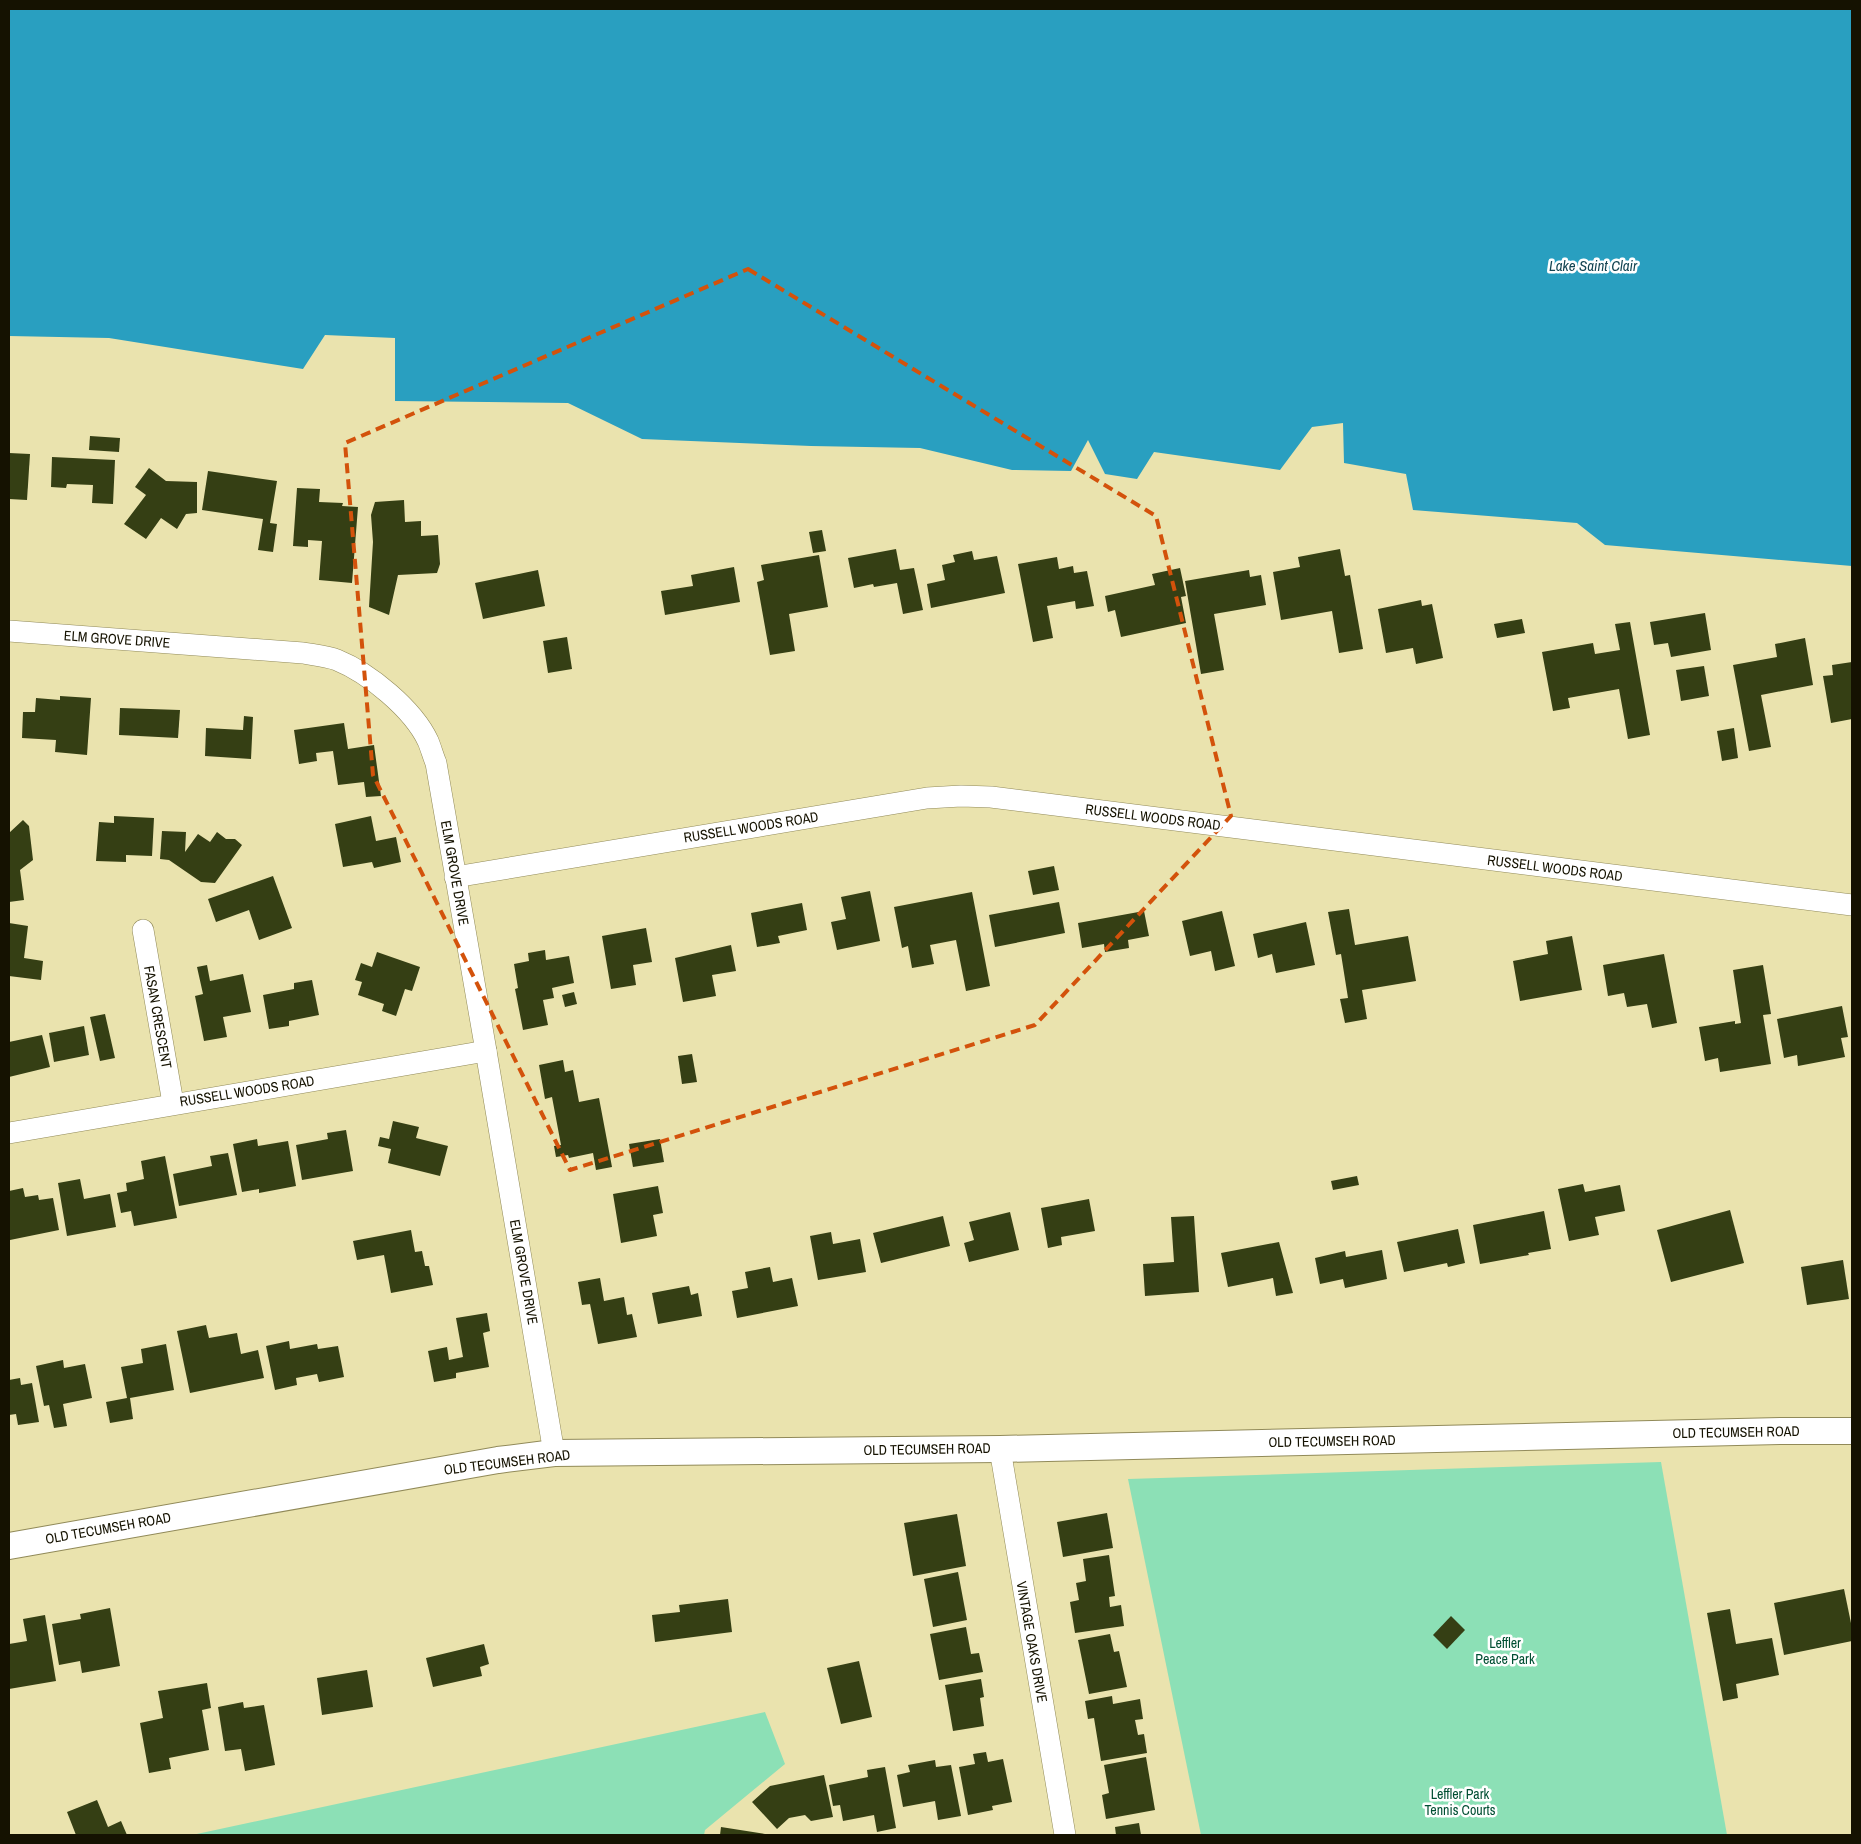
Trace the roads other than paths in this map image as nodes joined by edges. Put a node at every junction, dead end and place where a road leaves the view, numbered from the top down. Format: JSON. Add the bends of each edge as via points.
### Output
{"nodes":[{"id":1,"x":9,"y":632,"type":"edge"},
{"id":2,"x":455,"y":877,"type":"junction"},
{"id":3,"x":1852,"y":905,"type":"edge"},
{"id":4,"x":143,"y":930,"type":"dead end"},
{"id":5,"x":486,"y":1051,"type":"junction"},
{"id":6,"x":173,"y":1103,"type":"junction"},
{"id":7,"x":9,"y":1133,"type":"edge"},
{"id":8,"x":1852,"y":1431,"type":"edge"},
{"id":9,"x":1000,"y":1449,"type":"junction"},
{"id":10,"x":554,"y":1453,"type":"junction"},
{"id":11,"x":9,"y":1546,"type":"edge"},
{"id":12,"x":1065,"y":1835,"type":"edge"}],
"edges":[{"from":1,"to":2,"type":"street","name":"ELM GROVE DRIVE","via":[[303,653],[335,659],[362,673],[390,695],[414,720],[427,740],[436,763]]},
{"from":2,"to":3,"type":"street","name":"RUSSELL WOODS ROAD","via":[[927,798],[961,796]]},
{"from":2,"to":5,"type":"street","name":"ELM GROVE DRIVE"},
{"from":4,"to":6,"type":"street","name":"FASAN CRESCENT"},
{"from":5,"to":6,"type":"street","name":"RUSSELL WOODS ROAD"},
{"from":5,"to":10,"type":"street","name":"ELM GROVE DRIVE"},
{"from":6,"to":7,"type":"street","name":"RUSSELL WOODS ROAD"},
{"from":8,"to":9,"type":"main road","name":"OLD TECUMSEH ROAD"},
{"from":9,"to":10,"type":"main road","name":"OLD TECUMSEH ROAD"},
{"from":9,"to":12,"type":"street","name":"VINTAGE OAKS DRIVE"},
{"from":10,"to":11,"type":"main road","name":"OLD TECUMSEH ROAD","via":[[498,1460]]}]}
